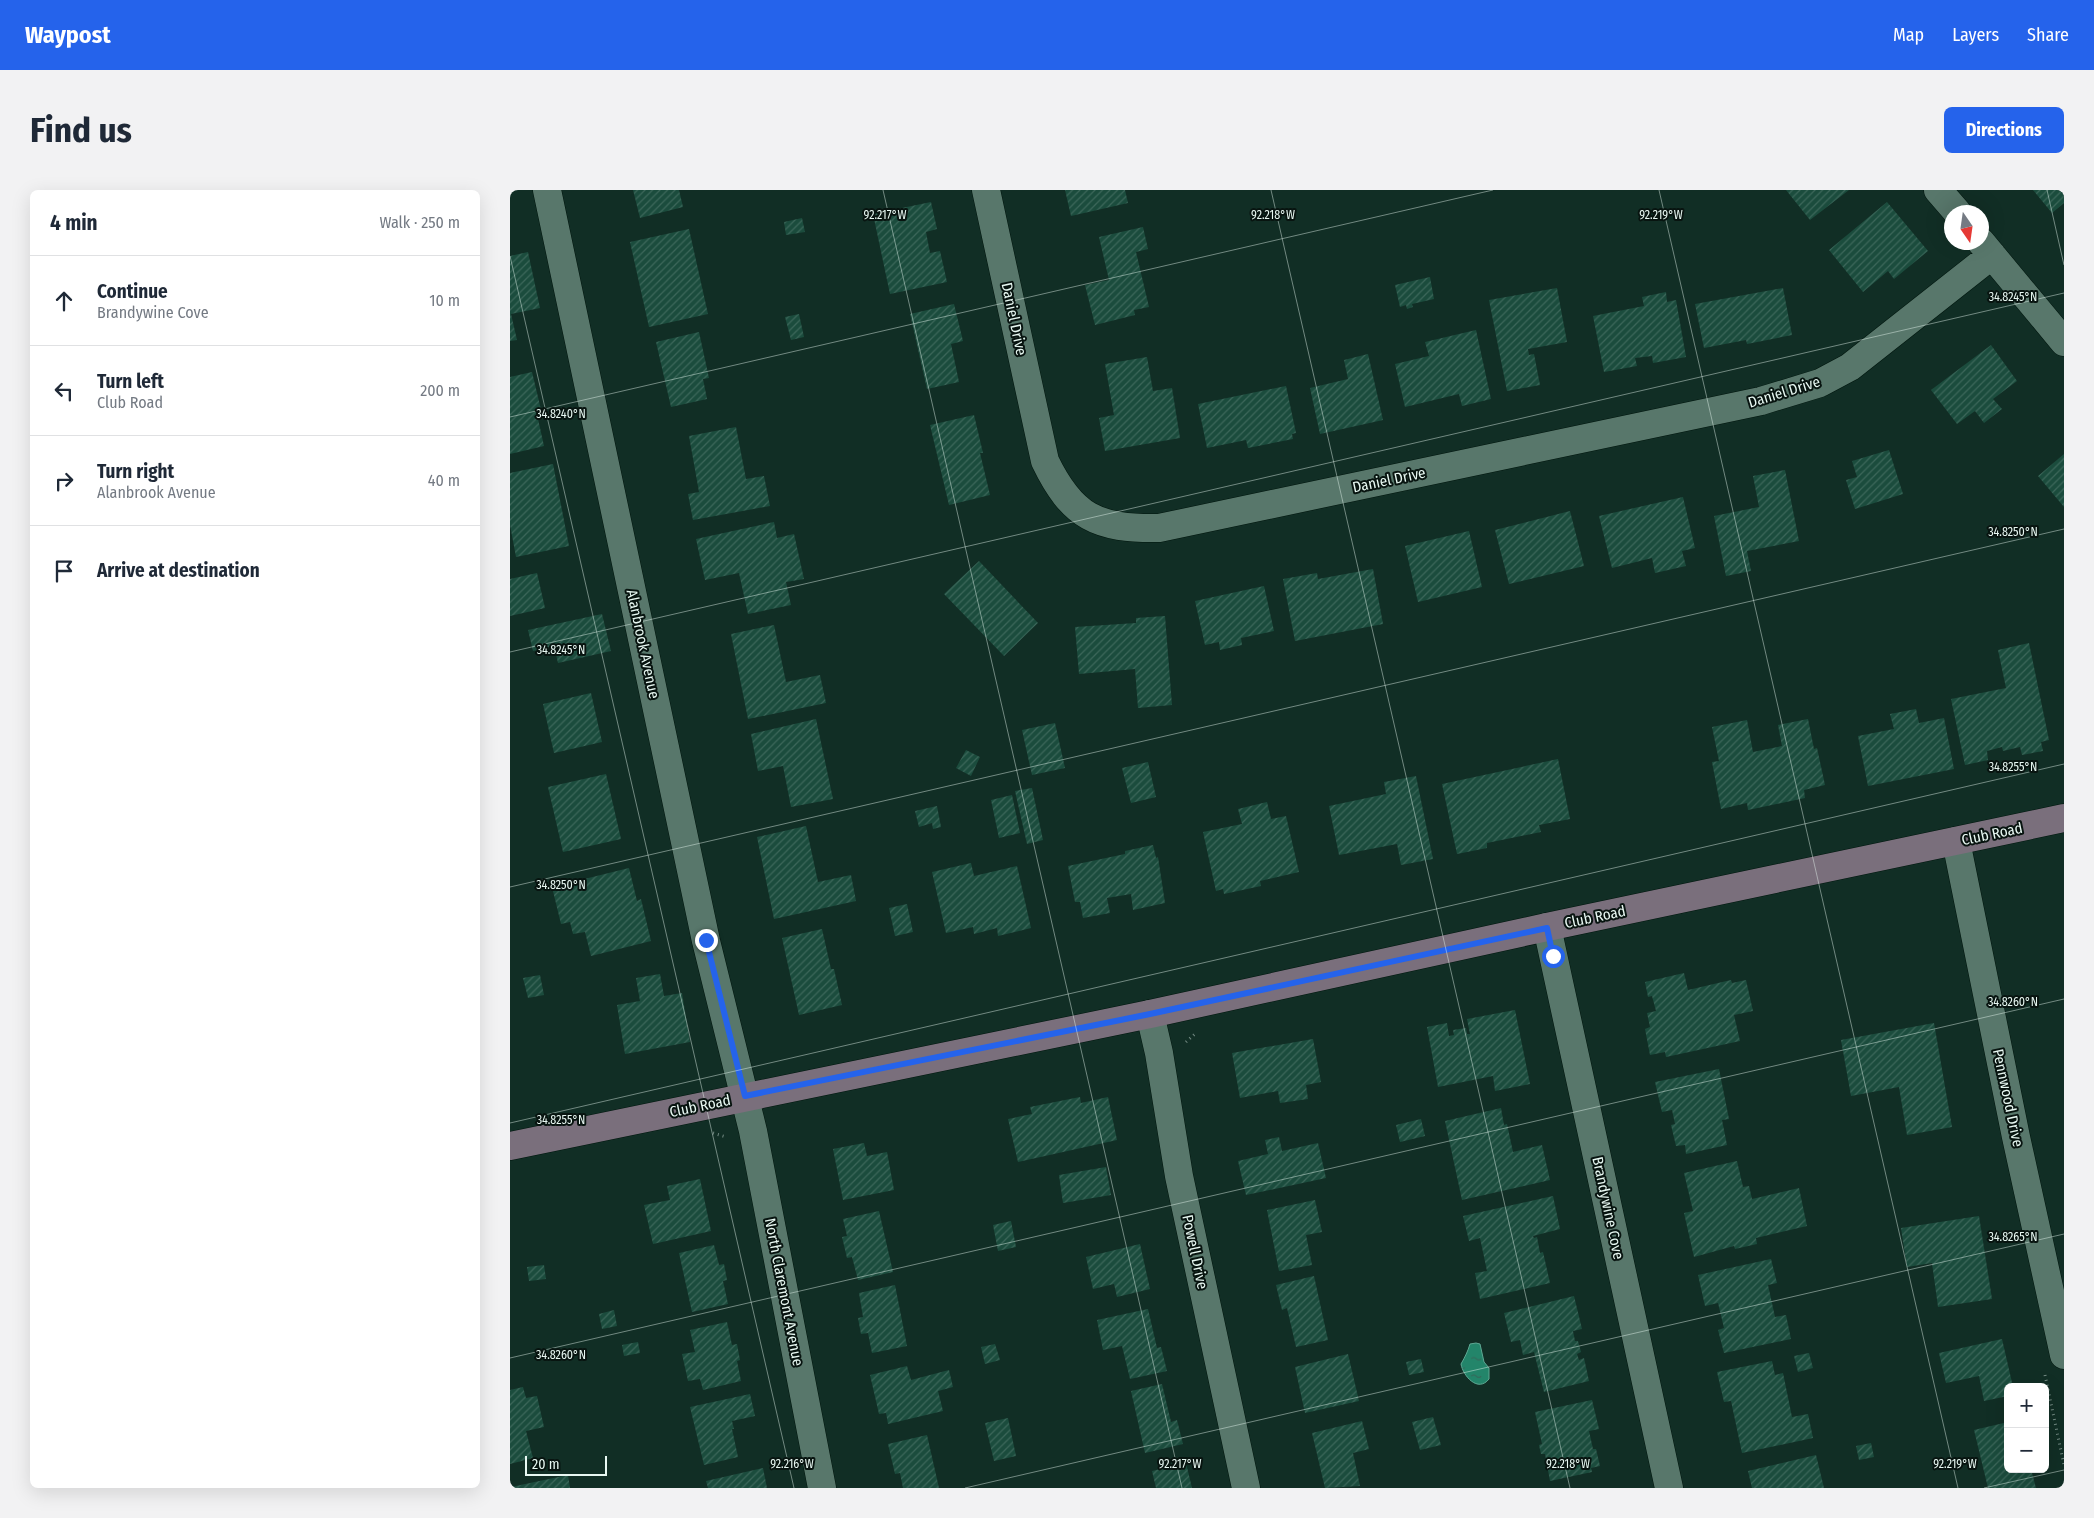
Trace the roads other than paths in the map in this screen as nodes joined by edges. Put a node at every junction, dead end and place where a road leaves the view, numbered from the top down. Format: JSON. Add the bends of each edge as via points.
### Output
{"nodes":[{"id":1,"x":547,"y":190,"type":"edge"},
{"id":2,"x":986,"y":190,"type":"edge"},
{"id":3,"x":1938,"y":190,"type":"edge"},
{"id":4,"x":1951,"y":205,"type":"edge"},
{"id":5,"x":1986,"y":250,"type":"edge"},
{"id":6,"x":1988,"y":250,"type":"edge"},
{"id":7,"x":2064,"y":342,"type":"edge"},
{"id":8,"x":2064,"y":818,"type":"edge"},
{"id":9,"x":1956,"y":841,"type":"junction"},
{"id":10,"x":1547,"y":928,"type":"junction"},
{"id":11,"x":1150,"y":1014,"type":"junction"},
{"id":12,"x":745,"y":1096,"type":"junction"},
{"id":13,"x":510,"y":1146,"type":"edge"},
{"id":14,"x":2054,"y":1361,"type":"edge"},
{"id":15,"x":822,"y":1488,"type":"edge"},
{"id":16,"x":1246,"y":1488,"type":"edge"},
{"id":17,"x":1669,"y":1488,"type":"edge"}],
"edges":[{"from":1,"to":12,"type":"street","name":"Alanbrook Avenue","via":[[706,940]]},
{"from":2,"to":5,"type":"street","name":"Daniel Drive","via":[[1045,461],[1058,487],[1083,514],[1111,524],[1140,528],[1159,528],[1564,444],[1761,401],[1820,383],[1850,367]]},
{"from":3,"to":4,"type":"street"},
{"from":6,"to":7,"type":"street"},
{"from":8,"to":9,"type":"street","name":"Club Road"},
{"from":9,"to":10,"type":"street","name":"Club Road"},
{"from":9,"to":14,"type":"street","name":"Pennwood Drive","via":[[2016,1137]]},
{"from":10,"to":11,"type":"street","name":"Club Road"},
{"from":10,"to":17,"type":"street","name":"Brandywine Cove"},
{"from":11,"to":12,"type":"street","name":"Club Road"},
{"from":11,"to":16,"type":"street","name":"Powell Drive","via":[[1179,1176]]},
{"from":12,"to":13,"type":"street","name":"Club Road"},
{"from":12,"to":15,"type":"street","name":"North Claremont Avenue"}]}
